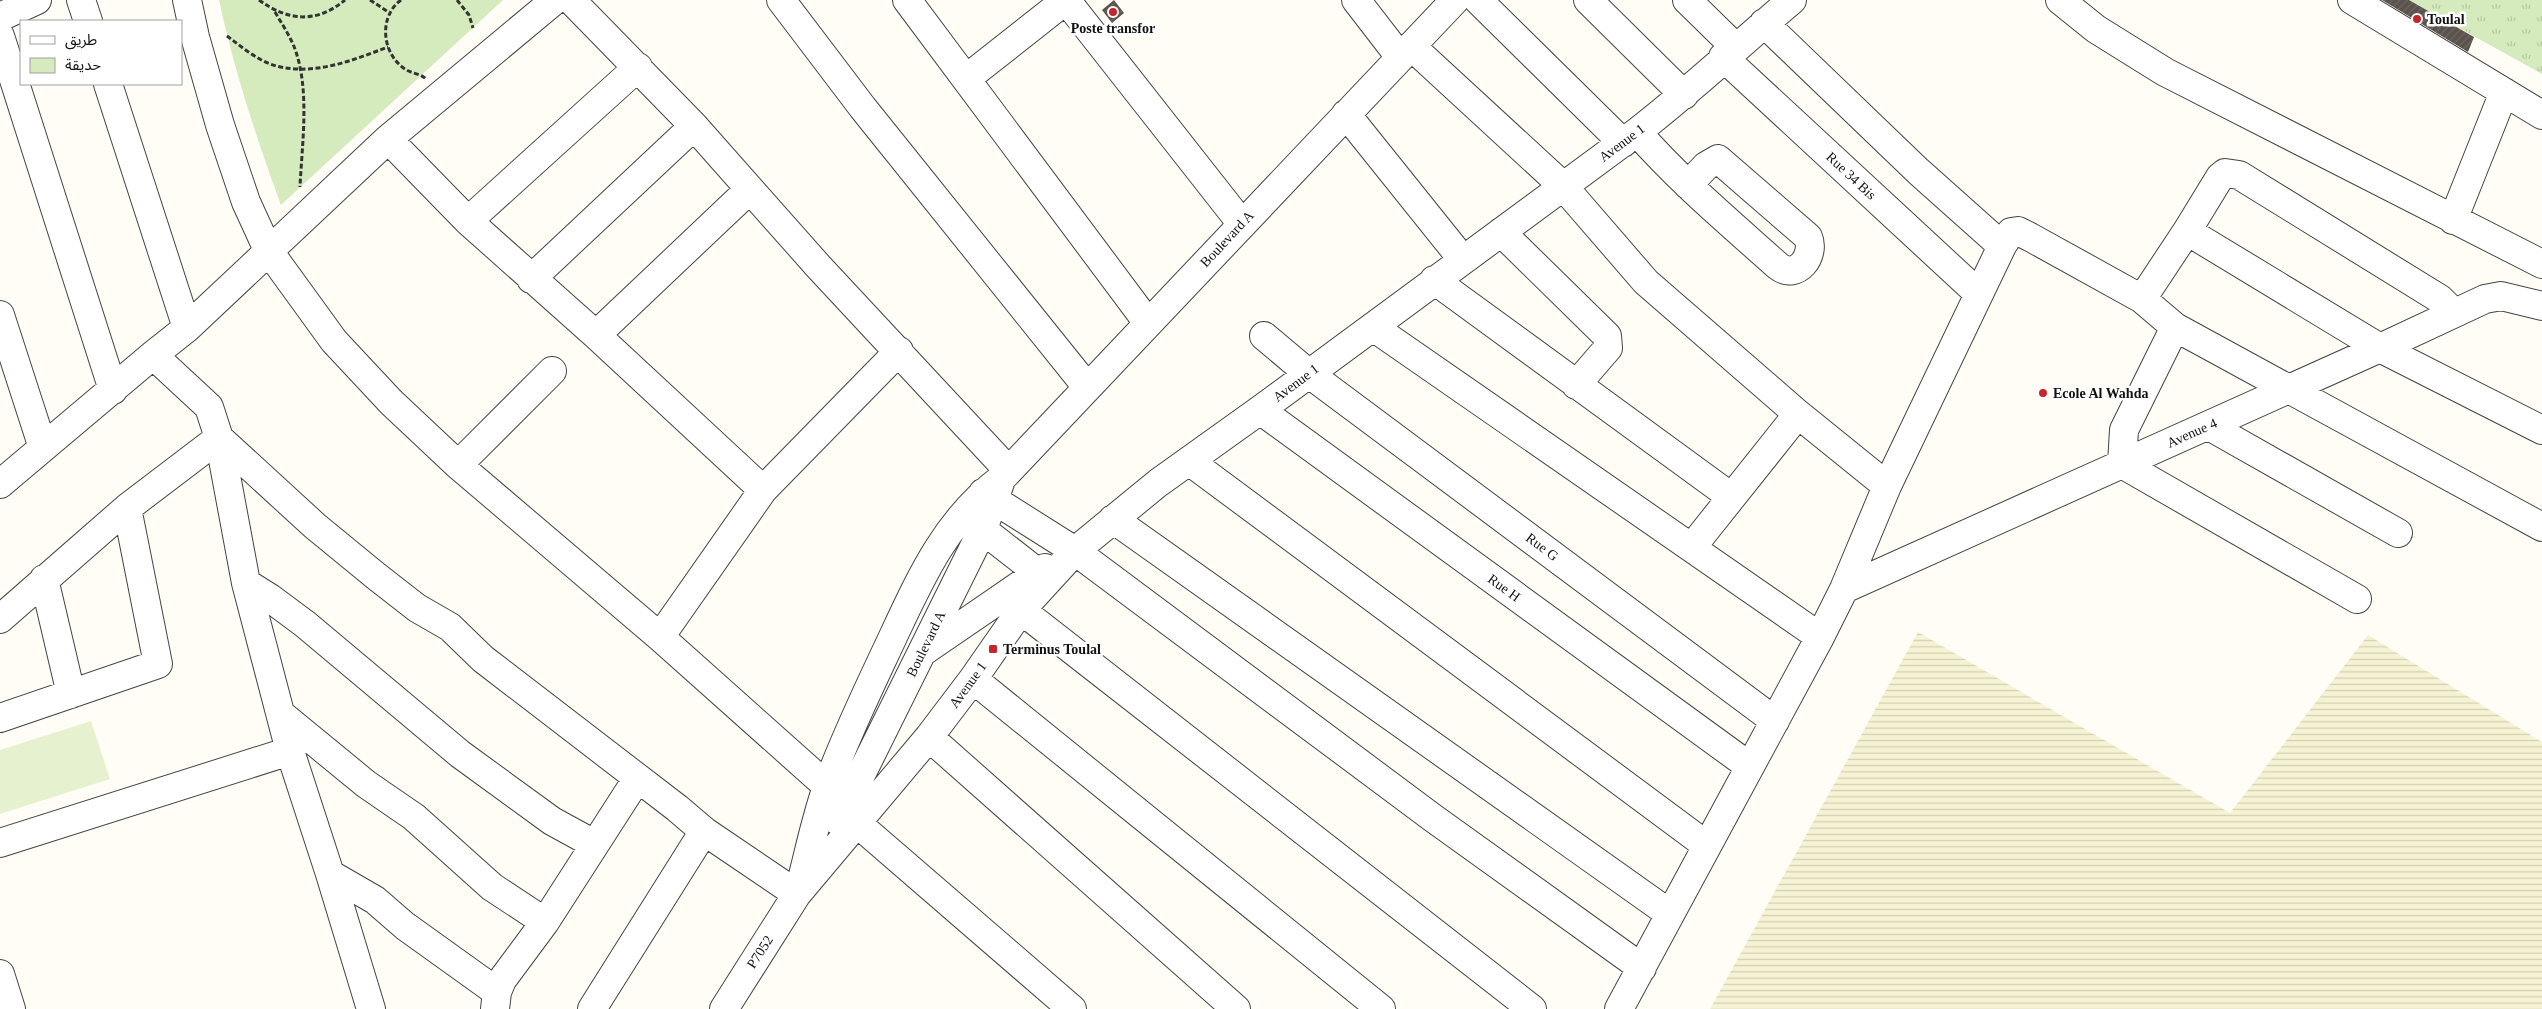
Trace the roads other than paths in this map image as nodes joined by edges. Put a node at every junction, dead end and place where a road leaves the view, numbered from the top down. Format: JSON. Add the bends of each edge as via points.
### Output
{"nodes":[{"id":1,"x":37,"y":0,"type":"edge"},
{"id":2,"x":81,"y":0,"type":"edge"},
{"id":3,"x":187,"y":0,"type":"edge"},
{"id":4,"x":555,"y":0,"type":"edge"},
{"id":5,"x":571,"y":0,"type":"edge"},
{"id":6,"x":781,"y":0,"type":"edge"},
{"id":7,"x":908,"y":0,"type":"edge"},
{"id":8,"x":1066,"y":0,"type":"edge"},
{"id":9,"x":1356,"y":0,"type":"edge"},
{"id":10,"x":1455,"y":0,"type":"edge"},
{"id":11,"x":1478,"y":0,"type":"edge"},
{"id":12,"x":1588,"y":0,"type":"edge"},
{"id":13,"x":1687,"y":0,"type":"edge"},
{"id":14,"x":1792,"y":0,"type":"edge"},
{"id":15,"x":2060,"y":0,"type":"edge"},
{"id":16,"x":2352,"y":0,"type":"edge"},
{"id":17,"x":0,"y":18,"type":"edge"},
{"id":18,"x":88,"y":20,"type":"edge"},
{"id":19,"x":1764,"y":23,"type":"junction"},
{"id":20,"x":0,"y":36,"type":"edge"},
{"id":21,"x":1406,"y":52,"type":"junction"},
{"id":22,"x":1730,"y":53,"type":"junction"},
{"id":23,"x":638,"y":67,"type":"junction"},
{"id":24,"x":967,"y":78,"type":"junction"},
{"id":25,"x":108,"y":85,"type":"edge"},
{"id":26,"x":2504,"y":92,"type":"junction"},
{"id":27,"x":1684,"y":96,"type":"junction"},
{"id":28,"x":1346,"y":114,"type":"junction"},
{"id":29,"x":2542,"y":115,"type":"edge"},
{"id":30,"x":694,"y":126,"type":"junction"},
{"id":31,"x":1630,"y":137,"type":"junction"},
{"id":32,"x":388,"y":139,"type":"junction"},
{"id":33,"x":1688,"y":185,"type":"dead end"},
{"id":34,"x":1563,"y":186,"type":"junction"},
{"id":35,"x":749,"y":190,"type":"junction"},
{"id":36,"x":2454,"y":220,"type":"junction"},
{"id":37,"x":468,"y":221,"type":"junction"},
{"id":38,"x":1242,"y":224,"type":"junction"},
{"id":39,"x":2186,"y":231,"type":"junction"},
{"id":40,"x":1501,"y":232,"type":"junction"},
{"id":41,"x":2002,"y":246,"type":"junction"},
{"id":42,"x":268,"y":250,"type":"junction"},
{"id":43,"x":1463,"y":260,"type":"junction"},
{"id":44,"x":2542,"y":264,"type":"edge"},
{"id":45,"x":531,"y":278,"type":"junction"},
{"id":46,"x":1434,"y":280,"type":"junction"},
{"id":47,"x":1979,"y":294,"type":"junction"},
{"id":48,"x":2142,"y":299,"type":"junction"},
{"id":49,"x":2542,"y":306,"type":"edge"},
{"id":50,"x":2454,"y":313,"type":"junction"},
{"id":51,"x":0,"y":315,"type":"edge"},
{"id":52,"x":1148,"y":323,"type":"junction"},
{"id":53,"x":1373,"y":326,"type":"junction"},
{"id":54,"x":2175,"y":327,"type":"junction"},
{"id":55,"x":187,"y":328,"type":"junction"},
{"id":56,"x":596,"y":335,"type":"junction"},
{"id":57,"x":1264,"y":336,"type":"dead end"},
{"id":58,"x":2380,"y":348,"type":"junction"},
{"id":59,"x":899,"y":351,"type":"junction"},
{"id":60,"x":153,"y":355,"type":"junction"},
{"id":61,"x":552,"y":371,"type":"dead end"},
{"id":62,"x":1308,"y":373,"type":"junction"},
{"id":63,"x":1576,"y":385,"type":"junction"},
{"id":64,"x":1087,"y":387,"type":"junction"},
{"id":65,"x":113,"y":390,"type":"junction"},
{"id":66,"x":2290,"y":390,"type":"junction"},
{"id":67,"x":1260,"y":410,"type":"junction"},
{"id":68,"x":1798,"y":414,"type":"junction"},
{"id":69,"x":2209,"y":426,"type":"junction"},
{"id":70,"x":2542,"y":430,"type":"edge"},
{"id":71,"x":219,"y":438,"type":"junction"},
{"id":72,"x":43,"y":448,"type":"junction"},
{"id":73,"x":1189,"y":461,"type":"junction"},
{"id":74,"x":2122,"y":464,"type":"junction"},
{"id":75,"x":458,"y":465,"type":"junction"},
{"id":76,"x":0,"y":484,"type":"edge"},
{"id":77,"x":997,"y":486,"type":"junction"},
{"id":78,"x":1887,"y":486,"type":"junction"},
{"id":79,"x":763,"y":490,"type":"junction"},
{"id":80,"x":1730,"y":496,"type":"junction"},
{"id":81,"x":127,"y":508,"type":"junction"},
{"id":82,"x":1113,"y":519,"type":"junction"},
{"id":83,"x":973,"y":521,"type":"junction"},
{"id":84,"x":2542,"y":527,"type":"edge"},
{"id":85,"x":2398,"y":533,"type":"dead end"},
{"id":86,"x":1692,"y":547,"type":"junction"},
{"id":87,"x":1075,"y":551,"type":"junction"},
{"id":88,"x":1043,"y":575,"type":"junction"},
{"id":89,"x":44,"y":579,"type":"junction"},
{"id":90,"x":246,"y":583,"type":"junction"},
{"id":91,"x":1844,"y":589,"type":"junction"},
{"id":92,"x":2357,"y":599,"type":"dead end"},
{"id":93,"x":1021,"y":610,"type":"junction"},
{"id":94,"x":0,"y":619,"type":"edge"},
{"id":95,"x":660,"y":637,"type":"junction"},
{"id":96,"x":1820,"y":637,"type":"junction"},
{"id":97,"x":921,"y":653,"type":"junction"},
{"id":98,"x":973,"y":679,"type":"junction"},
{"id":99,"x":871,"y":685,"type":"junction"},
{"id":100,"x":71,"y":694,"type":"junction"},
{"id":101,"x":282,"y":715,"type":"junction"},
{"id":102,"x":0,"y":718,"type":"edge"},
{"id":103,"x":1775,"y":721,"type":"junction"},
{"id":104,"x":929,"y":736,"type":"junction"},
{"id":105,"x":290,"y":751,"type":"junction"},
{"id":106,"x":1749,"y":766,"type":"junction"},
{"id":107,"x":637,"y":778,"type":"junction"},
{"id":108,"x":827,"y":786,"type":"junction"},
{"id":109,"x":852,"y":815,"type":"junction"},
{"id":110,"x":704,"y":831,"type":"junction"},
{"id":111,"x":0,"y":843,"type":"edge"},
{"id":112,"x":594,"y":844,"type":"junction"},
{"id":113,"x":1706,"y":845,"type":"junction"},
{"id":114,"x":330,"y":874,"type":"junction"},
{"id":115,"x":797,"y":894,"type":"junction"},
{"id":116,"x":1670,"y":914,"type":"junction"},
{"id":117,"x":545,"y":922,"type":"junction"},
{"id":118,"x":1642,"y":968,"type":"junction"},
{"id":119,"x":0,"y":974,"type":"edge"},
{"id":120,"x":496,"y":1001,"type":"edge"},
{"id":121,"x":11,"y":1009,"type":"edge"},
{"id":122,"x":371,"y":1009,"type":"edge"},
{"id":123,"x":592,"y":1009,"type":"edge"},
{"id":124,"x":724,"y":1009,"type":"edge"},
{"id":125,"x":1072,"y":1009,"type":"edge"},
{"id":126,"x":1236,"y":1009,"type":"edge"},
{"id":127,"x":1380,"y":1009,"type":"edge"},
{"id":128,"x":1532,"y":1009,"type":"edge"},
{"id":129,"x":1620,"y":1009,"type":"edge"}],
"edges":[{"from":1,"to":17,"type":"street"},
{"from":2,"to":18,"type":"street"},
{"from":3,"to":42,"type":"street","via":[[220,125],[246,202]]},
{"from":4,"to":32,"type":"street"},
{"from":5,"to":23,"type":"street"},
{"from":6,"to":64,"type":"street","via":[[863,108]]},
{"from":7,"to":24,"type":"street"},
{"from":8,"to":24,"type":"street"},
{"from":8,"to":38,"type":"street"},
{"from":9,"to":21,"type":"street"},
{"from":10,"to":21,"type":"street","name":"Boulevard A"},
{"from":11,"to":31,"type":"street"},
{"from":12,"to":27,"type":"street"},
{"from":13,"to":22,"type":"street","name":"Rue 34 Bis"},
{"from":14,"to":19,"type":"street","name":"Avenue 1"},
{"from":15,"to":36,"type":"street","via":[[2096,29],[2165,72]]},
{"from":16,"to":26,"type":"street"},
{"from":19,"to":22,"type":"street","name":"Avenue 1"},
{"from":19,"to":41,"type":"street","via":[[1918,171]]},
{"from":20,"to":65,"type":"street"},
{"from":21,"to":28,"type":"street","name":"Boulevard A"},
{"from":21,"to":34,"type":"street"},
{"from":22,"to":27,"type":"street","name":"Avenue 1"},
{"from":22,"to":47,"type":"street","name":"Rue 34 Bis"},
{"from":23,"to":30,"type":"street"},
{"from":23,"to":37,"type":"street"},
{"from":24,"to":52,"type":"street"},
{"from":25,"to":55,"type":"street"},
{"from":26,"to":29,"type":"street"},
{"from":26,"to":36,"type":"street"},
{"from":27,"to":31,"type":"street","name":"Avenue 1"},
{"from":28,"to":38,"type":"street","name":"Boulevard A"},
{"from":28,"to":43,"type":"street"},
{"from":30,"to":35,"type":"street"},
{"from":30,"to":45,"type":"street"},
{"from":31,"to":33,"type":"street"},
{"from":31,"to":34,"type":"street","name":"Avenue 1"},
{"from":32,"to":37,"type":"street"},
{"from":32,"to":42,"type":"street"},
{"from":34,"to":40,"type":"street","name":"Avenue 1"},
{"from":34,"to":68,"type":"street","via":[[1646,282]]},
{"from":35,"to":56,"type":"street"},
{"from":35,"to":59,"type":"street"},
{"from":36,"to":44,"type":"street"},
{"from":37,"to":45,"type":"street"},
{"from":38,"to":52,"type":"street","name":"Boulevard A"},
{"from":39,"to":48,"type":"street"},
{"from":39,"to":50,"type":"street","via":[[2220,178],[2226,173],[2239,175],[2440,299]]},
{"from":39,"to":58,"type":"street"},
{"from":40,"to":43,"type":"street","name":"Avenue 1"},
{"from":40,"to":63,"type":"street","via":[[1607,336],[1608,348]]},
{"from":41,"to":47,"type":"street"},
{"from":41,"to":48,"type":"street","via":[[2011,232],[2022,232]]},
{"from":42,"to":55,"type":"street"},
{"from":42,"to":75,"type":"street","via":[[334,341],[391,402]]},
{"from":43,"to":46,"type":"street","name":"Avenue 1"},
{"from":45,"to":56,"type":"street"},
{"from":46,"to":53,"type":"street","name":"Avenue 1"},
{"from":46,"to":63,"type":"street"},
{"from":47,"to":78,"type":"street"},
{"from":48,"to":54,"type":"street"},
{"from":49,"to":50,"type":"street","name":"Avenue 4","via":[[2501,296],[2485,299]]},
{"from":50,"to":58,"type":"street","name":"Avenue 4"},
{"from":51,"to":72,"type":"street"},
{"from":52,"to":64,"type":"street","name":"Boulevard A"},
{"from":53,"to":62,"type":"street","name":"Avenue 1"},
{"from":53,"to":86,"type":"street"},
{"from":54,"to":66,"type":"street"},
{"from":54,"to":74,"type":"street","via":[[2124,430]]},
{"from":55,"to":60,"type":"street"},
{"from":56,"to":79,"type":"street"},
{"from":57,"to":62,"type":"street","name":"Rue G"},
{"from":58,"to":66,"type":"street","name":"Avenue 4"},
{"from":58,"to":70,"type":"street"},
{"from":59,"to":77,"type":"street"},
{"from":59,"to":79,"type":"street"},
{"from":60,"to":65,"type":"street"},
{"from":60,"to":71,"type":"street","via":[[209,407]]},
{"from":61,"to":75,"type":"street"},
{"from":62,"to":67,"type":"street","name":"Avenue 1"},
{"from":62,"to":103,"type":"street","name":"Rue G"},
{"from":63,"to":80,"type":"street"},
{"from":64,"to":77,"type":"street","name":"Boulevard A"},
{"from":65,"to":72,"type":"street"},
{"from":66,"to":69,"type":"street","name":"Avenue 4"},
{"from":66,"to":84,"type":"street"},
{"from":67,"to":73,"type":"street","name":"Avenue 1"},
{"from":67,"to":106,"type":"street","name":"Rue H"},
{"from":68,"to":78,"type":"street"},
{"from":68,"to":80,"type":"street"},
{"from":69,"to":74,"type":"street","name":"Avenue 4"},
{"from":69,"to":85,"type":"street"},
{"from":71,"to":81,"type":"street"},
{"from":71,"to":90,"type":"street"},
{"from":71,"to":107,"type":"street","via":[[376,576],[417,608],[450,627],[483,659]]},
{"from":72,"to":76,"type":"street"},
{"from":73,"to":82,"type":"street","name":"Avenue 1"},
{"from":73,"to":113,"type":"street"},
{"from":74,"to":91,"type":"street","name":"Avenue 4"},
{"from":74,"to":92,"type":"street"},
{"from":75,"to":95,"type":"street"},
{"from":77,"to":83,"type":"street","name":"Boulevard A"},
{"from":77,"to":87,"type":"street"},
{"from":78,"to":91,"type":"street"},
{"from":79,"to":95,"type":"street"},
{"from":80,"to":86,"type":"street"},
{"from":81,"to":89,"type":"street"},
{"from":81,"to":100,"type":"street","via":[[158,664]]},
{"from":82,"to":87,"type":"street","name":"Avenue 1"},
{"from":82,"to":116,"type":"street"},
{"from":83,"to":88,"type":"street"},
{"from":83,"to":97,"type":"street","name":"Boulevard A"},
{"from":83,"to":99,"type":"street","name":"Boulevard A","via":[[941,544],[914,592]]},
{"from":86,"to":96,"type":"street"},
{"from":87,"to":88,"type":"street","name":"Avenue 1"},
{"from":87,"to":118,"type":"street","via":[[1433,818]]},
{"from":88,"to":93,"type":"street","name":"Avenue 1"},
{"from":88,"to":97,"type":"street"},
{"from":89,"to":94,"type":"street"},
{"from":89,"to":100,"type":"street"},
{"from":90,"to":101,"type":"street"},
{"from":90,"to":112,"type":"street","via":[[305,624],[468,760],[552,821]]},
{"from":91,"to":96,"type":"street"},
{"from":93,"to":98,"type":"street","name":"Avenue 1"},
{"from":93,"to":128,"type":"street"},
{"from":95,"to":108,"type":"street"},
{"from":96,"to":103,"type":"street"},
{"from":97,"to":99,"type":"street"},
{"from":97,"to":109,"type":"street","name":"Boulevard A"},
{"from":98,"to":104,"type":"street","name":"Avenue 1"},
{"from":98,"to":127,"type":"street"},
{"from":99,"to":108,"type":"street","name":"Boulevard A"},
{"from":100,"to":102,"type":"street"},
{"from":101,"to":105,"type":"street"},
{"from":101,"to":117,"type":"street","via":[[366,784],[414,817],[492,887]]},
{"from":103,"to":106,"type":"street"},
{"from":104,"to":109,"type":"street","name":"Avenue 1"},
{"from":104,"to":126,"type":"street"},
{"from":105,"to":111,"type":"street"},
{"from":105,"to":114,"type":"street"},
{"from":106,"to":113,"type":"street"},
{"from":107,"to":110,"type":"street"},
{"from":107,"to":112,"type":"street"},
{"from":108,"to":109,"type":"street"},
{"from":108,"to":115,"type":"street","name":"P7052"},
{"from":109,"to":115,"type":"street","name":"P7052"},
{"from":109,"to":125,"type":"street"},
{"from":110,"to":115,"type":"street"},
{"from":110,"to":123,"type":"street"},
{"from":112,"to":117,"type":"street"},
{"from":113,"to":116,"type":"street"},
{"from":114,"to":120,"type":"street","via":[[375,900]]},
{"from":114,"to":122,"type":"street"},
{"from":115,"to":124,"type":"street","name":"P7052"},
{"from":116,"to":118,"type":"street"},
{"from":117,"to":120,"type":"street","via":[[502,980]]},
{"from":118,"to":129,"type":"street"},
{"from":119,"to":121,"type":"street"}]}
